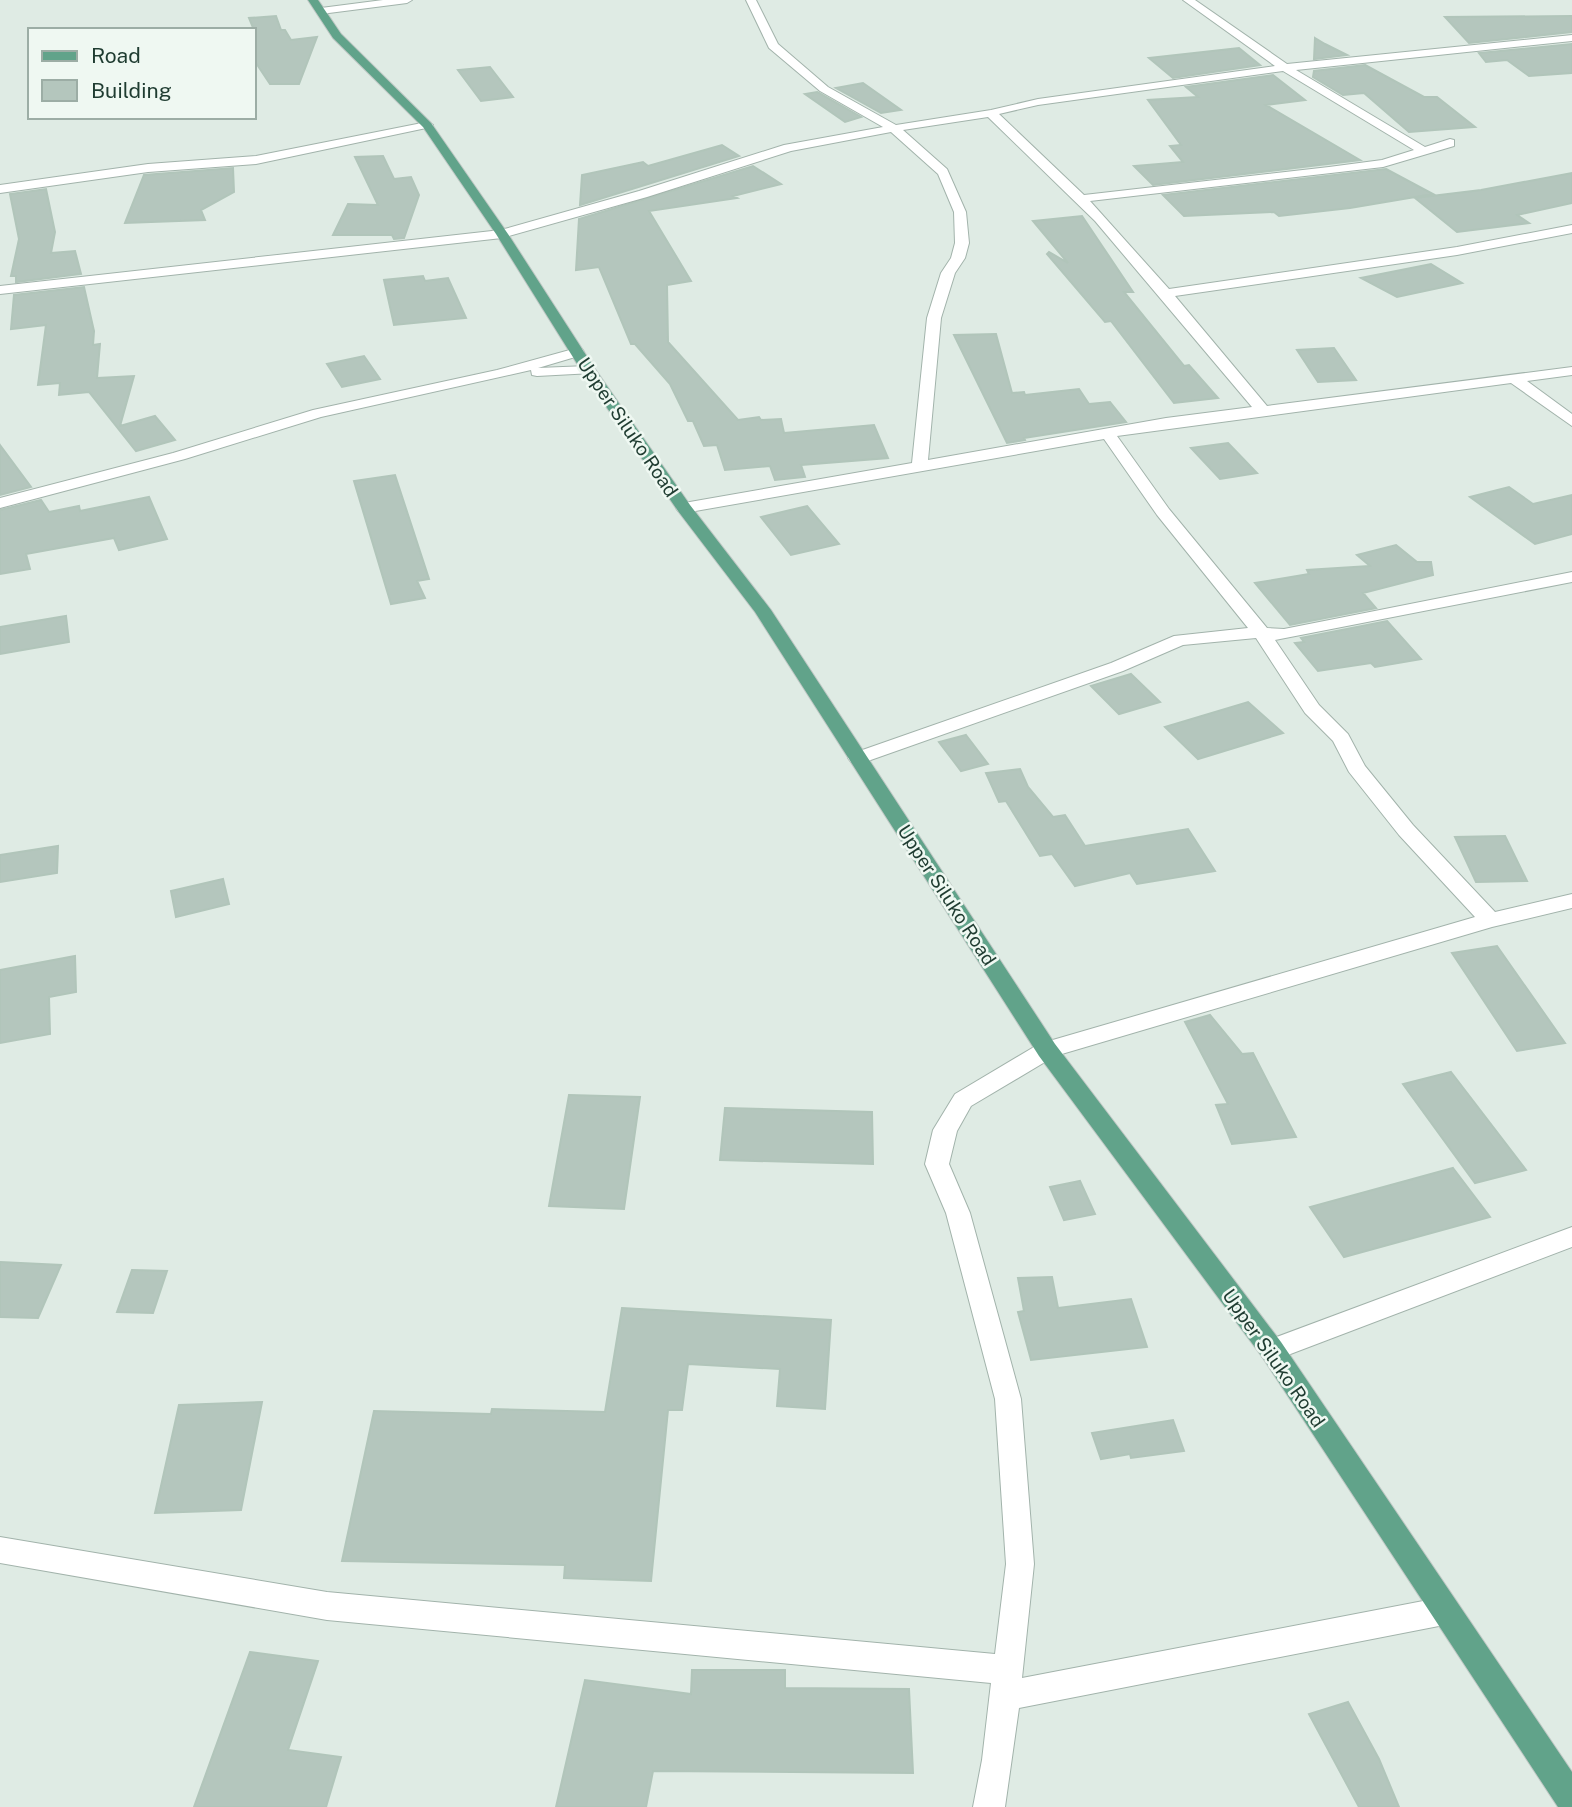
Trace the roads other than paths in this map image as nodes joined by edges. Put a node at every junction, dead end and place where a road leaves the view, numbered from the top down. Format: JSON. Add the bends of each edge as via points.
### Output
{"nodes":[{"id":1,"x":407,"y":0,"type":"edge"},
{"id":2,"x":751,"y":0,"type":"edge"},
{"id":3,"x":1188,"y":0,"type":"edge"},
{"id":4,"x":317,"y":5,"type":"edge"},
{"id":5,"x":1572,"y":37,"type":"edge"},
{"id":6,"x":1285,"y":68,"type":"junction"},
{"id":7,"x":991,"y":113,"type":"junction"},
{"id":8,"x":426,"y":124,"type":"junction"},
{"id":9,"x":892,"y":127,"type":"junction"},
{"id":10,"x":1451,"y":143,"type":"dead end"},
{"id":11,"x":1422,"y":150,"type":"junction"},
{"id":12,"x":0,"y":189,"type":"edge"},
{"id":13,"x":1078,"y":199,"type":"junction"},
{"id":14,"x":1572,"y":229,"type":"edge"},
{"id":15,"x":502,"y":234,"type":"junction"},
{"id":16,"x":0,"y":290,"type":"edge"},
{"id":17,"x":1167,"y":293,"type":"junction"},
{"id":18,"x":577,"y":353,"type":"junction"},
{"id":19,"x":1572,"y":371,"type":"edge"},
{"id":20,"x":500,"y":374,"type":"junction"},
{"id":21,"x":1512,"y":377,"type":"junction"},
{"id":22,"x":1263,"y":411,"type":"junction"},
{"id":23,"x":1572,"y":421,"type":"edge"},
{"id":24,"x":1108,"y":434,"type":"junction"},
{"id":25,"x":919,"y":468,"type":"junction"},
{"id":26,"x":0,"y":503,"type":"edge"},
{"id":27,"x":684,"y":508,"type":"junction"},
{"id":28,"x":1572,"y":577,"type":"edge"},
{"id":29,"x":1261,"y":632,"type":"junction"},
{"id":30,"x":858,"y":758,"type":"junction"},
{"id":31,"x":1572,"y":901,"type":"edge"},
{"id":32,"x":1490,"y":920,"type":"junction"},
{"id":33,"x":1047,"y":1050,"type":"junction"},
{"id":34,"x":1572,"y":1237,"type":"edge"},
{"id":35,"x":1272,"y":1350,"type":"junction"},
{"id":36,"x":0,"y":1550,"type":"edge"},
{"id":37,"x":1444,"y":1611,"type":"junction"},
{"id":38,"x":1007,"y":1683,"type":"junction"},
{"id":39,"x":1572,"y":1800,"type":"edge"},
{"id":40,"x":989,"y":1807,"type":"edge"}],
"edges":[{"from":1,"to":4,"type":"street"},
{"from":2,"to":9,"type":"street","via":[[773,46],[824,89]]},
{"from":3,"to":6,"type":"street"},
{"from":4,"to":8,"type":"main road","name":"Upper Siluko Road","via":[[337,36]]},
{"from":5,"to":6,"type":"street"},
{"from":6,"to":7,"type":"street","via":[[1038,102]]},
{"from":6,"to":11,"type":"street"},
{"from":7,"to":9,"type":"street"},
{"from":7,"to":13,"type":"street","via":[[1033,149]]},
{"from":8,"to":12,"type":"street","via":[[256,160],[148,168]]},
{"from":8,"to":15,"type":"main road","name":"Upper Siluko Road"},
{"from":9,"to":15,"type":"street","via":[[788,148]]},
{"from":9,"to":25,"type":"street","via":[[943,172],[961,223],[960,251],[934,318]]},
{"from":10,"to":11,"type":"street"},
{"from":11,"to":13,"type":"street","via":[[1383,163],[1329,171]]},
{"from":13,"to":17,"type":"street"},
{"from":14,"to":17,"type":"street","via":[[1457,251]]},
{"from":15,"to":16,"type":"street"},
{"from":15,"to":18,"type":"main road","name":"Upper Siluko Road"},
{"from":17,"to":22,"type":"street"},
{"from":18,"to":20,"type":"street"},
{"from":18,"to":20,"type":"street"},
{"from":18,"to":27,"type":"main road","name":"Upper Siluko Road"},
{"from":19,"to":21,"type":"street"},
{"from":20,"to":26,"type":"street","via":[[318,413],[179,456]]},
{"from":21,"to":22,"type":"street"},
{"from":21,"to":23,"type":"street"},
{"from":22,"to":24,"type":"street"},
{"from":24,"to":25,"type":"street"},
{"from":24,"to":29,"type":"street","via":[[1163,512]]},
{"from":25,"to":27,"type":"street"},
{"from":27,"to":30,"type":"main road","name":"Upper Siluko Road","via":[[762,610]]},
{"from":28,"to":29,"type":"street","via":[[1284,634]]},
{"from":29,"to":30,"type":"street","via":[[1180,640],[1117,667]]},
{"from":29,"to":32,"type":"street","via":[[1312,709],[1341,738],[1356,768]]},
{"from":30,"to":33,"type":"main road","name":"Upper Siluko Road"},
{"from":31,"to":32,"type":"street"},
{"from":32,"to":33,"type":"street"},
{"from":33,"to":35,"type":"main road","name":"Upper Siluko Road"},
{"from":33,"to":38,"type":"street","via":[[963,1100],[945,1130],[937,1164],[958,1213],[1008,1399],[1020,1564]]},
{"from":34,"to":35,"type":"street"},
{"from":35,"to":37,"type":"main road","name":"Upper Siluko Road"},
{"from":36,"to":38,"type":"street","via":[[327,1606]]},
{"from":37,"to":38,"type":"street"},
{"from":37,"to":39,"type":"main road","name":"Upper Siluko Road"},
{"from":38,"to":40,"type":"street"}]}
